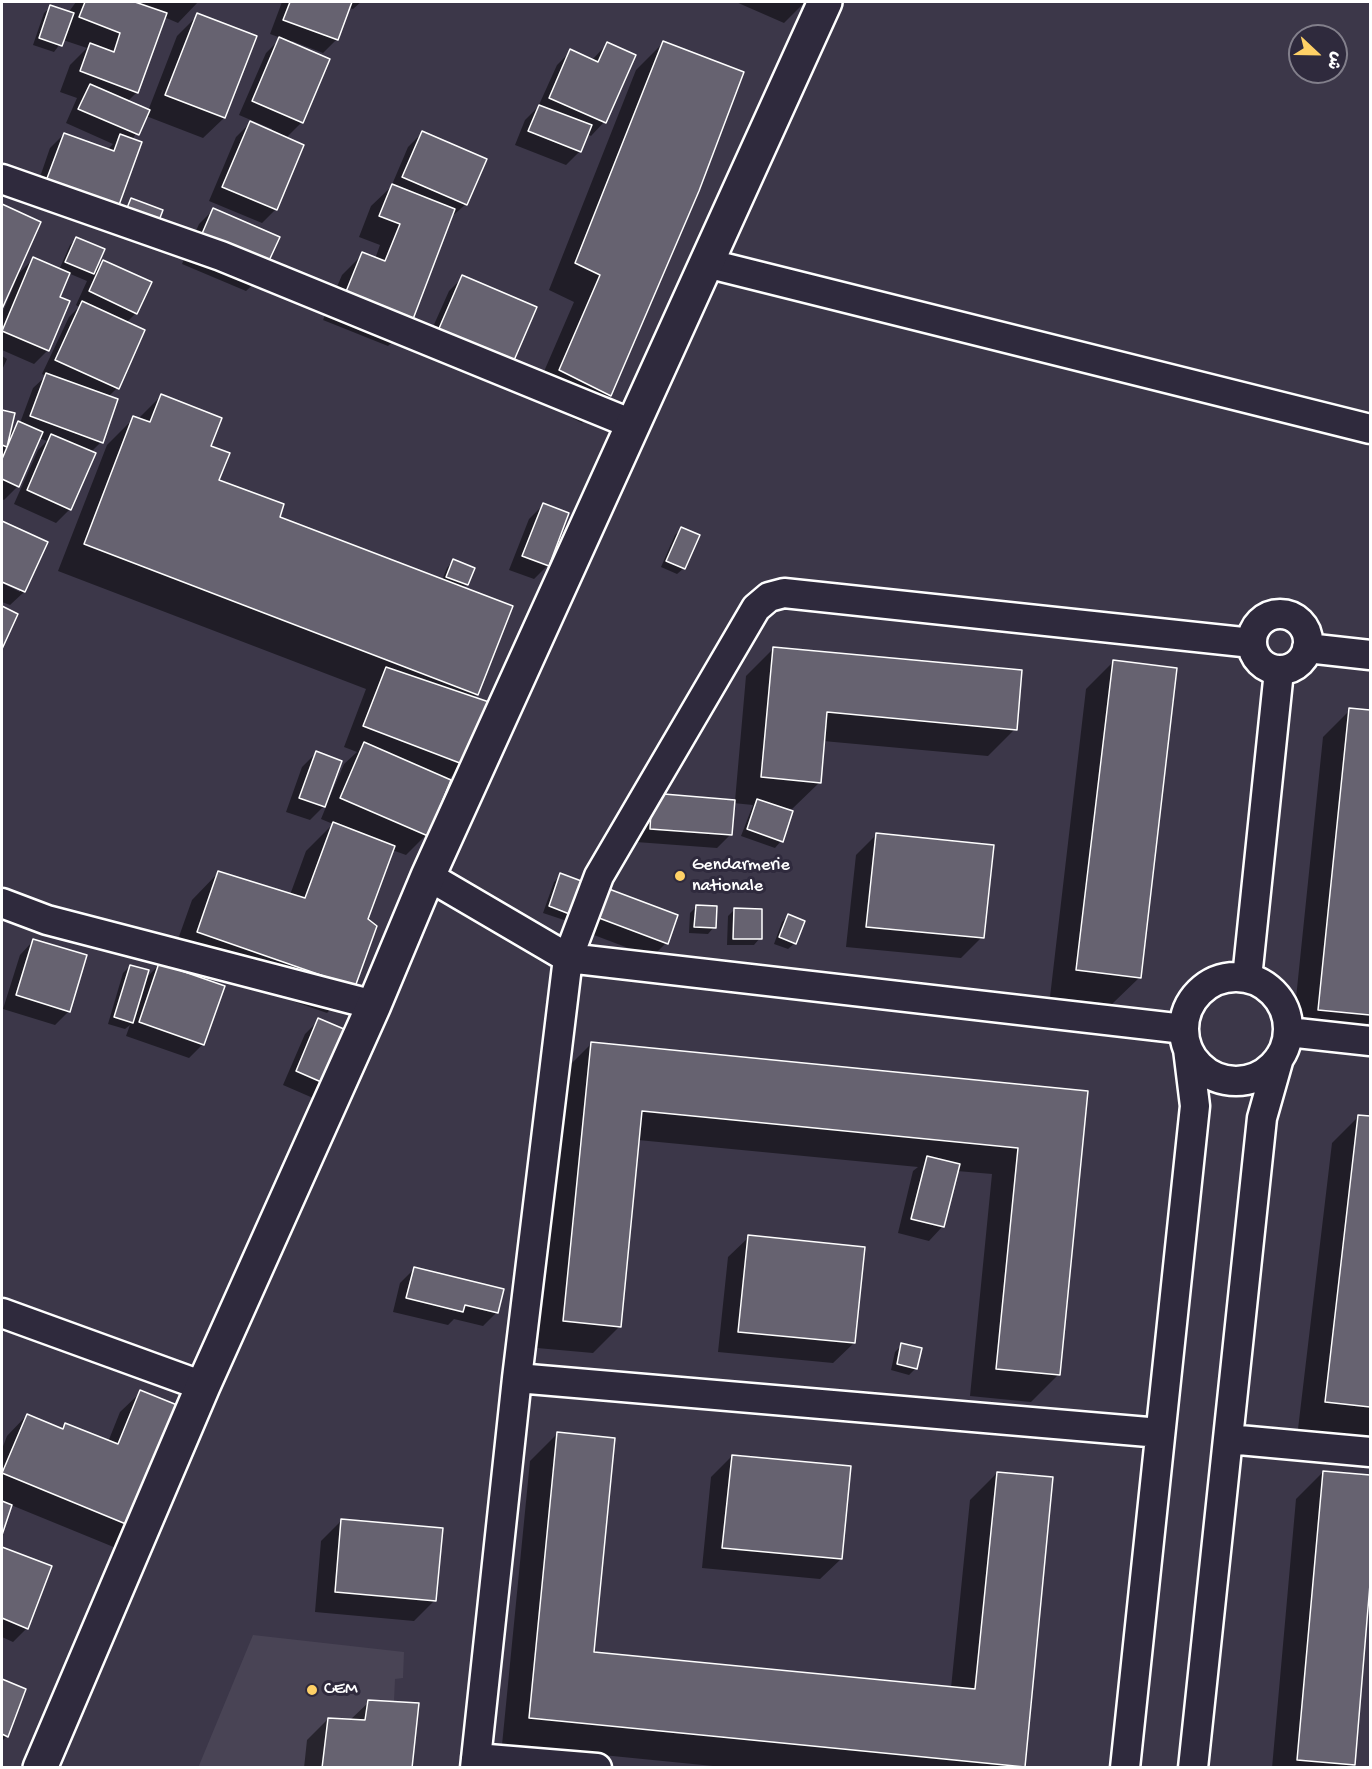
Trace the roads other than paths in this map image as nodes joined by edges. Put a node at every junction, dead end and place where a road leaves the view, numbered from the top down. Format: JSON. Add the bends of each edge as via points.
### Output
{"nodes":[{"id":1,"x":825,"y":2,"type":"edge"},
{"id":2,"x":2,"y":179,"type":"edge"},
{"id":3,"x":705,"y":263,"type":"junction"},
{"id":4,"x":632,"y":424,"type":"junction"},
{"id":5,"x":1371,"y":429,"type":"edge"},
{"id":6,"x":1252,"y":643,"type":"junction"},
{"id":7,"x":1307,"y":648,"type":"junction"},
{"id":8,"x":1371,"y":655,"type":"edge"},
{"id":9,"x":1279,"y":671,"type":"junction"},
{"id":10,"x":428,"y":876,"type":"junction"},
{"id":11,"x":2,"y":903,"type":"edge"},
{"id":12,"x":568,"y":958,"type":"junction"},
{"id":13,"x":1247,"y":978,"type":"junction"},
{"id":14,"x":374,"y":1005,"type":"junction"},
{"id":15,"x":1288,"y":1032,"type":"junction"},
{"id":16,"x":1186,"y":1039,"type":"junction"},
{"id":17,"x":1371,"y":1041,"type":"edge"},
{"id":18,"x":1279,"y":1058,"type":"junction"},
{"id":19,"x":2,"y":1313,"type":"edge"},
{"id":20,"x":517,"y":1377,"type":"junction"},
{"id":21,"x":203,"y":1386,"type":"junction"},
{"id":22,"x":1160,"y":1433,"type":"junction"},
{"id":23,"x":1228,"y":1439,"type":"junction"},
{"id":24,"x":1371,"y":1452,"type":"edge"},
{"id":25,"x":475,"y":1762,"type":"edge"},
{"id":26,"x":40,"y":1767,"type":"edge"},
{"id":27,"x":597,"y":1767,"type":"edge"},
{"id":28,"x":1125,"y":1767,"type":"edge"},
{"id":29,"x":1192,"y":1767,"type":"edge"}],
"edges":[{"from":1,"to":3,"type":"main road"},
{"from":2,"to":4,"type":"street","via":[[221,256]]},
{"from":3,"to":4,"type":"main road"},
{"from":3,"to":5,"type":"street"},
{"from":4,"to":10,"type":"main road"},
{"from":6,"to":7,"type":"street","via":[[1257,625],[1282,614],[1299,622],[1308,639]]},
{"from":6,"to":9,"type":"street","via":[[1260,662]]},
{"from":6,"to":12,"type":"street","via":[[784,593],[769,597],[756,608],[599,876]]},
{"from":7,"to":8,"type":"street"},
{"from":7,"to":9,"type":"street","via":[[1298,664]]},
{"from":9,"to":13,"type":"street"},
{"from":10,"to":12,"type":"street"},
{"from":10,"to":14,"type":"main road"},
{"from":11,"to":14,"type":"street","via":[[47,920]]},
{"from":12,"to":16,"type":"street"},
{"from":12,"to":20,"type":"street"},
{"from":13,"to":15,"type":"street","via":[[1264,984],[1278,997],[1286,1013]]},
{"from":13,"to":16,"type":"street","via":[[1229,977],[1211,983],[1197,995],[1188,1011]]},
{"from":14,"to":21,"type":"main road"},
{"from":15,"to":17,"type":"street"},
{"from":15,"to":18,"type":"street"},
{"from":16,"to":18,"type":"street","via":[[1203,1068],[1223,1080],[1255,1078]]},
{"from":16,"to":22,"type":"street","via":[[1195,1106]]},
{"from":18,"to":23,"type":"street","via":[[1262,1118]]},
{"from":19,"to":21,"type":"street"},
{"from":20,"to":22,"type":"street"},
{"from":20,"to":25,"type":"street"},
{"from":21,"to":26,"type":"main road"},
{"from":22,"to":28,"type":"street"},
{"from":23,"to":24,"type":"street"},
{"from":23,"to":29,"type":"street"},
{"from":25,"to":27,"type":"street"}]}
